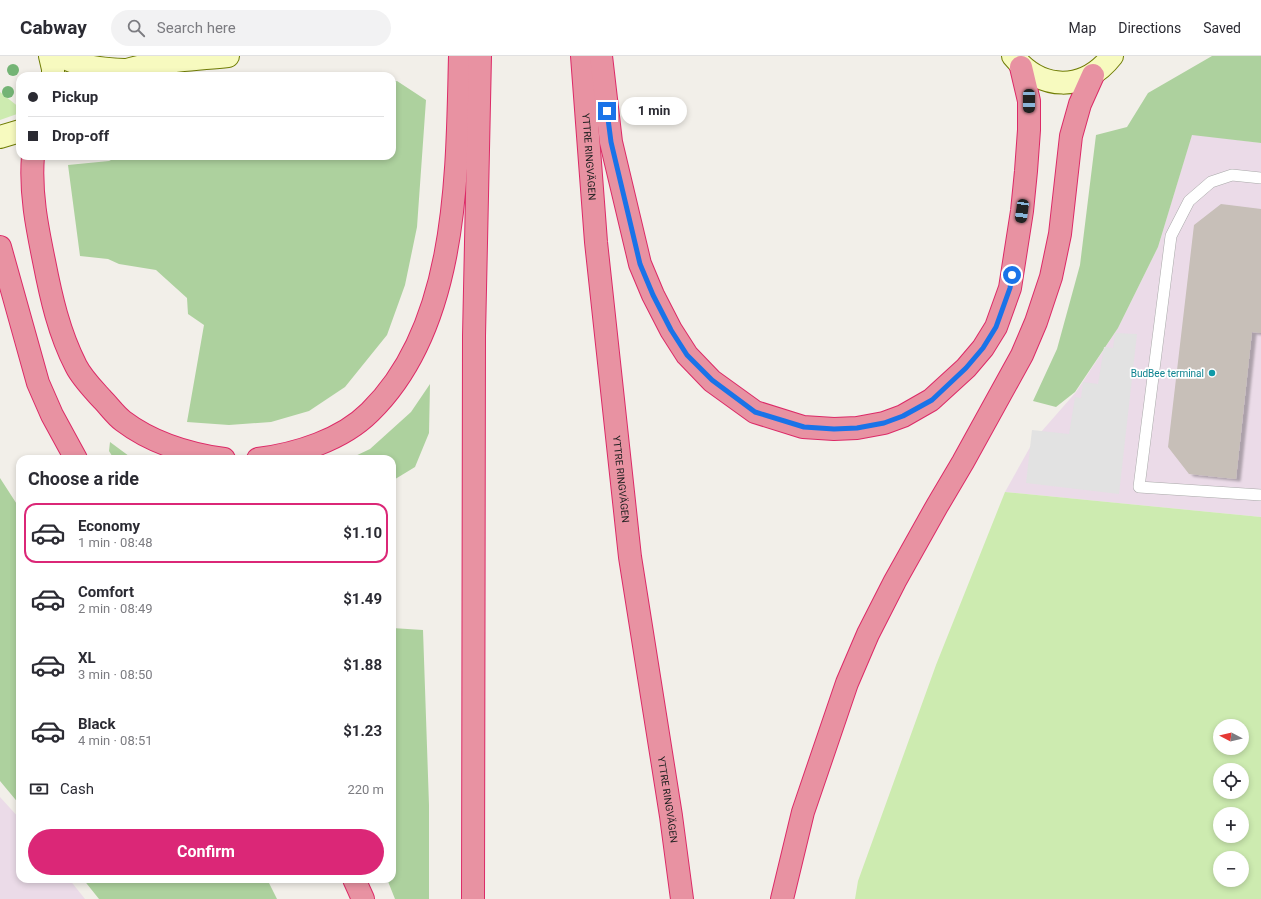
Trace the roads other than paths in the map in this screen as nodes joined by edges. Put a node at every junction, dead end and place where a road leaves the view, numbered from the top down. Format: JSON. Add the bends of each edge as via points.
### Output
{"nodes":[{"id":1,"x":50,"y":56,"type":"edge"},
{"id":2,"x":61,"y":56,"type":"edge"},
{"id":3,"x":228,"y":56,"type":"edge"},
{"id":4,"x":460,"y":56,"type":"edge"},
{"id":5,"x":480,"y":56,"type":"edge"},
{"id":6,"x":582,"y":56,"type":"edge"},
{"id":7,"x":601,"y":56,"type":"edge"},
{"id":8,"x":1017,"y":61,"type":"edge"},
{"id":9,"x":1108,"y":63,"type":"edge"},
{"id":10,"x":53,"y":72,"type":"edge"},
{"id":11,"x":114,"y":72,"type":"edge"},
{"id":12,"x":122,"y":72,"type":"edge"},
{"id":13,"x":16,"y":132,"type":"edge"},
{"id":14,"x":0,"y":137,"type":"edge"},
{"id":15,"x":33,"y":160,"type":"edge"},
{"id":16,"x":1261,"y":178,"type":"edge"},
{"id":17,"x":0,"y":246,"type":"edge"},
{"id":18,"x":74,"y":455,"type":"edge"},
{"id":19,"x":200,"y":455,"type":"edge"},
{"id":20,"x":286,"y":455,"type":"edge"},
{"id":21,"x":1261,"y":495,"type":"edge"},
{"id":22,"x":356,"y":883,"type":"edge"},
{"id":23,"x":363,"y":899,"type":"edge"},
{"id":24,"x":473,"y":899,"type":"edge"},
{"id":25,"x":682,"y":899,"type":"edge"},
{"id":26,"x":782,"y":899,"type":"edge"}],
"edges":[{"from":1,"to":10,"type":"main road"},
{"from":2,"to":11,"type":"main road","via":[[69,61]]},
{"from":3,"to":12,"type":"main road","via":[[159,64]]},
{"from":4,"to":20,"type":"highway","via":[[454,187],[446,254],[438,293],[415,350],[390,390],[370,412],[327,441]]},
{"from":5,"to":24,"type":"highway","via":[[474,336]]},
{"from":6,"to":25,"type":"highway","name":"YTTRE RINGVÄGEN","via":[[596,242],[630,557]]},
{"from":7,"to":8,"type":"highway","via":[[611,142],[640,264],[653,295],[687,355],[712,380],[755,412],[804,427],[834,429],[884,423],[932,400],[966,368],[996,327],[1010,288],[1021,219],[1029,130],[1029,101]]},
{"from":8,"to":9,"type":"main road","via":[[1034,76],[1063,83],[1078,81]]},
{"from":9,"to":26,"type":"highway","via":[[1080,104],[1072,130],[1060,234],[1051,277],[1036,322],[1018,361],[868,634],[844,691],[803,812]]},
{"from":13,"to":14,"type":"main road"},
{"from":15,"to":19,"type":"highway","via":[[33,200],[53,304],[76,366],[122,420],[162,443]]},
{"from":16,"to":21,"type":"lane","via":[[1232,175],[1211,182],[1189,201],[1171,236],[1139,487]]},
{"from":17,"to":18,"type":"highway","via":[[38,382]]},
{"from":22,"to":23,"type":"highway"}]}
